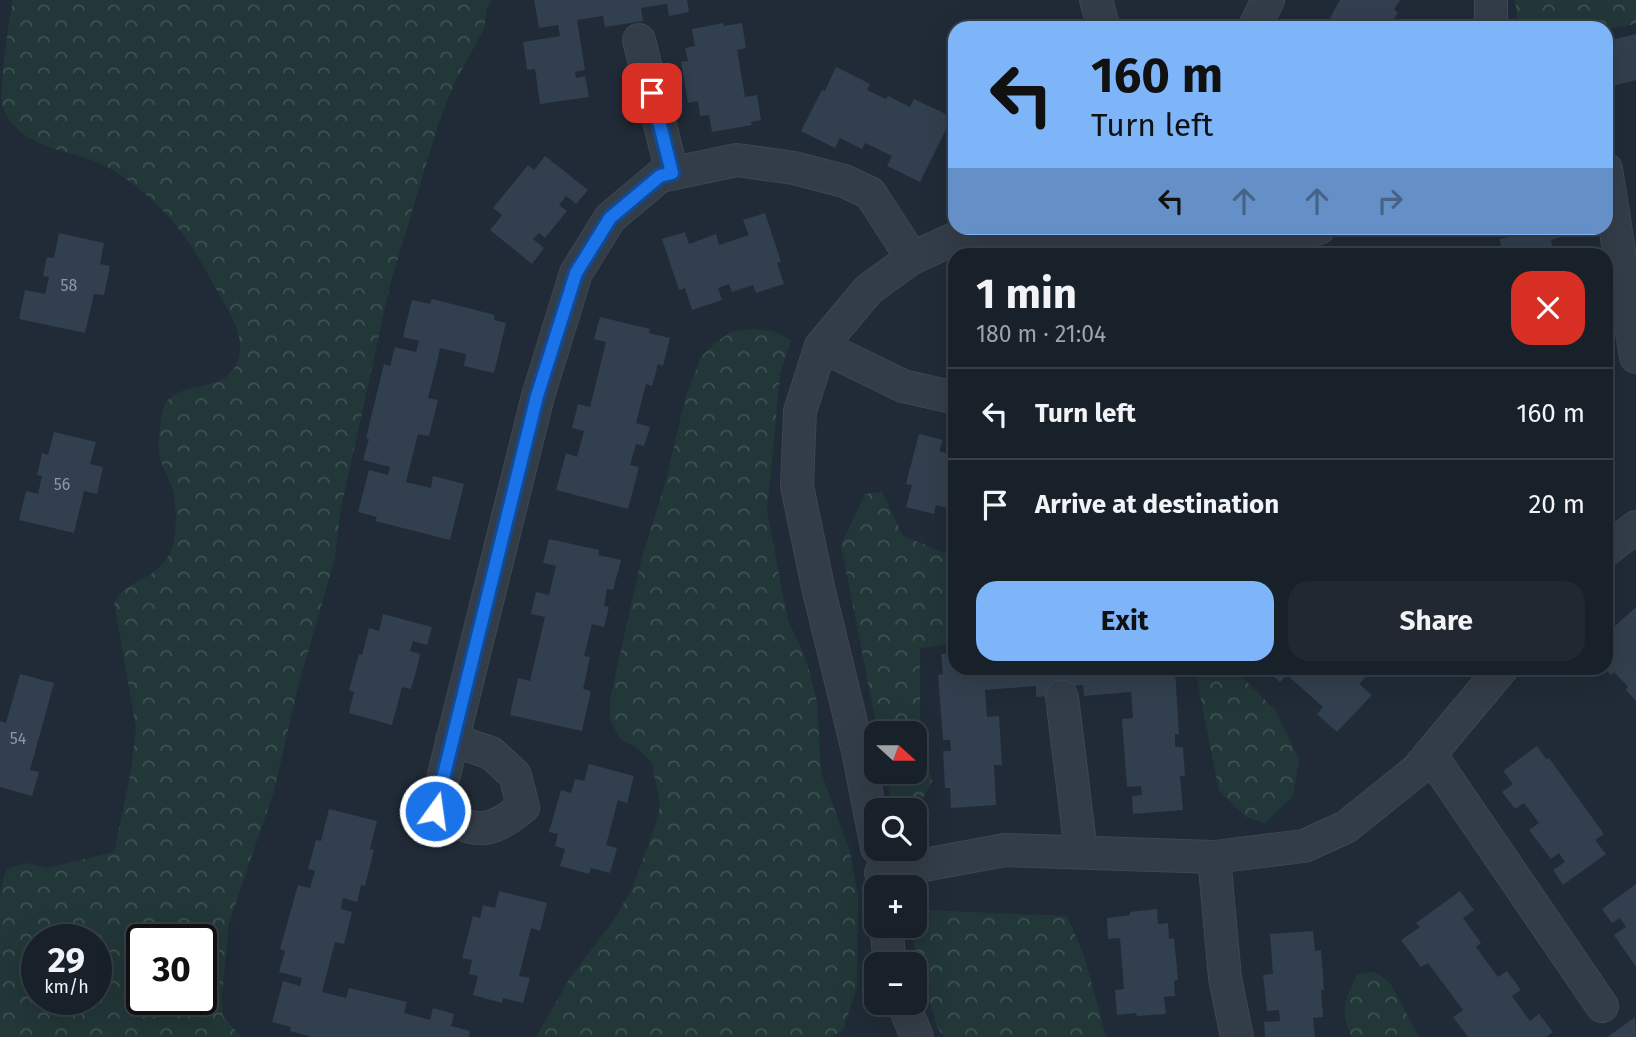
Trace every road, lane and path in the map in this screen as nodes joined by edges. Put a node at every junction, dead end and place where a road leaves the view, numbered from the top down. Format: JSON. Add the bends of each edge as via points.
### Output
{"nodes":[{"id":1,"x":1096,"y":0,"type":"edge"},
{"id":2,"x":1268,"y":0,"type":"edge"},
{"id":3,"x":1491,"y":0,"type":"edge"},
{"id":4,"x":1102,"y":21,"type":"edge"},
{"id":5,"x":1258,"y":21,"type":"edge"},
{"id":6,"x":1490,"y":21,"type":"edge"},
{"id":7,"x":639,"y":40,"type":"dead end"},
{"id":8,"x":672,"y":173,"type":"junction"},
{"id":9,"x":1613,"y":213,"type":"edge"},
{"id":10,"x":972,"y":235,"type":"edge"},
{"id":11,"x":1133,"y":235,"type":"edge"},
{"id":12,"x":1297,"y":235,"type":"edge"},
{"id":13,"x":1222,"y":248,"type":"edge"},
{"id":14,"x":1222,"y":248,"type":"edge"},
{"id":15,"x":912,"y":258,"type":"junction"},
{"id":16,"x":821,"y":346,"type":"junction"},
{"id":17,"x":1636,"y":357,"type":"edge"},
{"id":18,"x":948,"y":396,"type":"edge"},
{"id":19,"x":1636,"y":527,"type":"edge"},
{"id":20,"x":1613,"y":545,"type":"edge"},
{"id":21,"x":1486,"y":675,"type":"edge"},
{"id":22,"x":1062,"y":697,"type":"dead end"},
{"id":23,"x":452,"y":740,"type":"dead end"},
{"id":24,"x":1430,"y":754,"type":"junction"},
{"id":25,"x":1081,"y":852,"type":"junction"},
{"id":26,"x":1214,"y":857,"type":"junction"},
{"id":27,"x":880,"y":864,"type":"edge"},
{"id":28,"x":1602,"y":1006,"type":"dead end"},
{"id":29,"x":1237,"y":1037,"type":"edge"}],
"edges":[{"from":1,"to":4,"type":"street"},
{"from":2,"to":5,"type":"street"},
{"from":3,"to":6,"type":"street"},
{"from":7,"to":8,"type":"street"},
{"from":8,"to":15,"type":"street","via":[[737,160],[844,181],[870,193]]},
{"from":8,"to":23,"type":"street","via":[[660,176],[610,218],[576,273],[537,396]]},
{"from":9,"to":17,"type":"street"},
{"from":10,"to":15,"type":"street"},
{"from":11,"to":13,"type":"street"},
{"from":12,"to":14,"type":"street","via":[[1269,244]]},
{"from":15,"to":16,"type":"street","via":[[869,289]]},
{"from":16,"to":18,"type":"street","via":[[903,386]]},
{"from":16,"to":27,"type":"street","via":[[800,411],[797,486]]},
{"from":19,"to":20,"type":"street"},
{"from":21,"to":24,"type":"street"},
{"from":22,"to":25,"type":"street"},
{"from":24,"to":26,"type":"street","via":[[1417,770],[1346,827],[1304,846]]},
{"from":24,"to":28,"type":"street"},
{"from":25,"to":26,"type":"street"},
{"from":25,"to":27,"type":"street","via":[[1005,850]]},
{"from":26,"to":29,"type":"street","via":[[1225,978]]}]}
